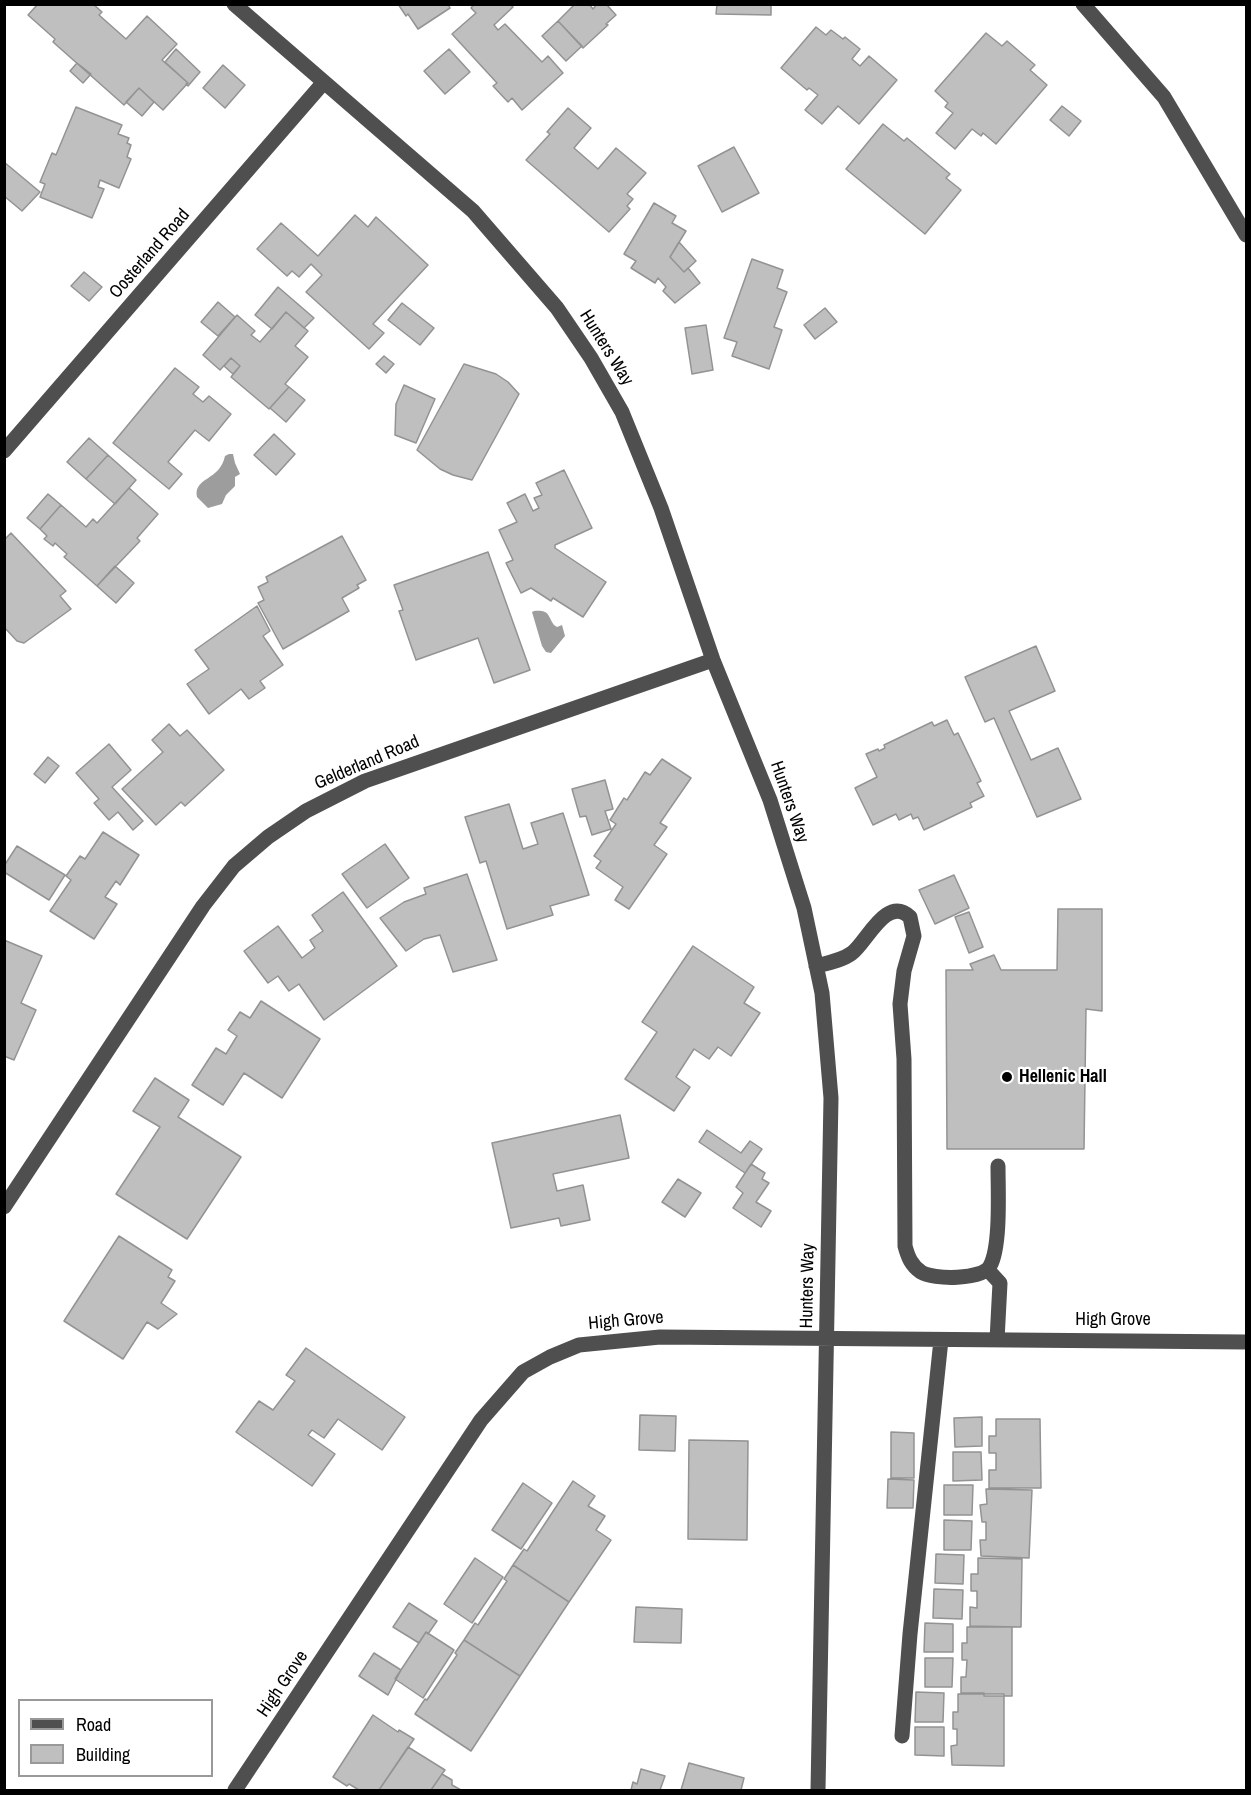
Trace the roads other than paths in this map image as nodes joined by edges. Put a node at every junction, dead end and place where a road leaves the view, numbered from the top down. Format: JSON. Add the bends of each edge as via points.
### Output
{"nodes":[{"id":1,"x":234,"y":4,"type":"edge"},
{"id":2,"x":1083,"y":4,"type":"edge"},
{"id":3,"x":324,"y":82,"type":"junction"},
{"id":4,"x":1246,"y":235,"type":"edge"},
{"id":5,"x":4,"y":451,"type":"edge"},
{"id":6,"x":713,"y":660,"type":"junction"},
{"id":7,"x":816,"y":966,"type":"junction"},
{"id":8,"x":999,"y":1166,"type":"dead end"},
{"id":9,"x":4,"y":1207,"type":"edge"},
{"id":10,"x":988,"y":1270,"type":"junction"},
{"id":11,"x":827,"y":1338,"type":"junction"},
{"id":12,"x":941,"y":1340,"type":"junction"},
{"id":13,"x":997,"y":1340,"type":"junction"},
{"id":14,"x":1246,"y":1342,"type":"edge"},
{"id":15,"x":902,"y":1736,"type":"dead end"},
{"id":16,"x":235,"y":1791,"type":"edge"},
{"id":17,"x":818,"y":1791,"type":"edge"}],
"edges":[{"from":1,"to":3,"type":"street","name":"Hunters Way"},
{"from":2,"to":4,"type":"street","via":[[1164,98]]},
{"from":3,"to":5,"type":"street","name":"Oosterland Road"},
{"from":3,"to":6,"type":"street","name":"Hunters Way","via":[[473,211],[557,308],[591,358],[622,412],[661,508]]},
{"from":6,"to":7,"type":"street","name":"Hunters Way","via":[[770,800],[804,908]]},
{"from":6,"to":9,"type":"street","name":"Gelderland Road","via":[[365,781],[306,811],[268,837],[234,866],[203,906]]},
{"from":7,"to":10,"type":"street","via":[[851,954],[885,915],[900,912],[910,917],[914,936],[900,1004],[905,1246],[908,1259],[927,1276],[969,1277]]},
{"from":7,"to":11,"type":"street","name":"Hunters Way","via":[[831,1098]]},
{"from":8,"to":10,"type":"street","via":[[996,1240]]},
{"from":10,"to":13,"type":"street","via":[[1000,1283]]},
{"from":11,"to":12,"type":"street","name":"High Grove"},
{"from":11,"to":16,"type":"street","name":"High Grove","via":[[660,1337],[579,1345],[524,1372],[481,1420]]},
{"from":11,"to":17,"type":"street","name":"Hunters Way"},
{"from":12,"to":13,"type":"street","name":"High Grove"},
{"from":12,"to":15,"type":"street"},
{"from":13,"to":14,"type":"street","name":"High Grove"}]}
